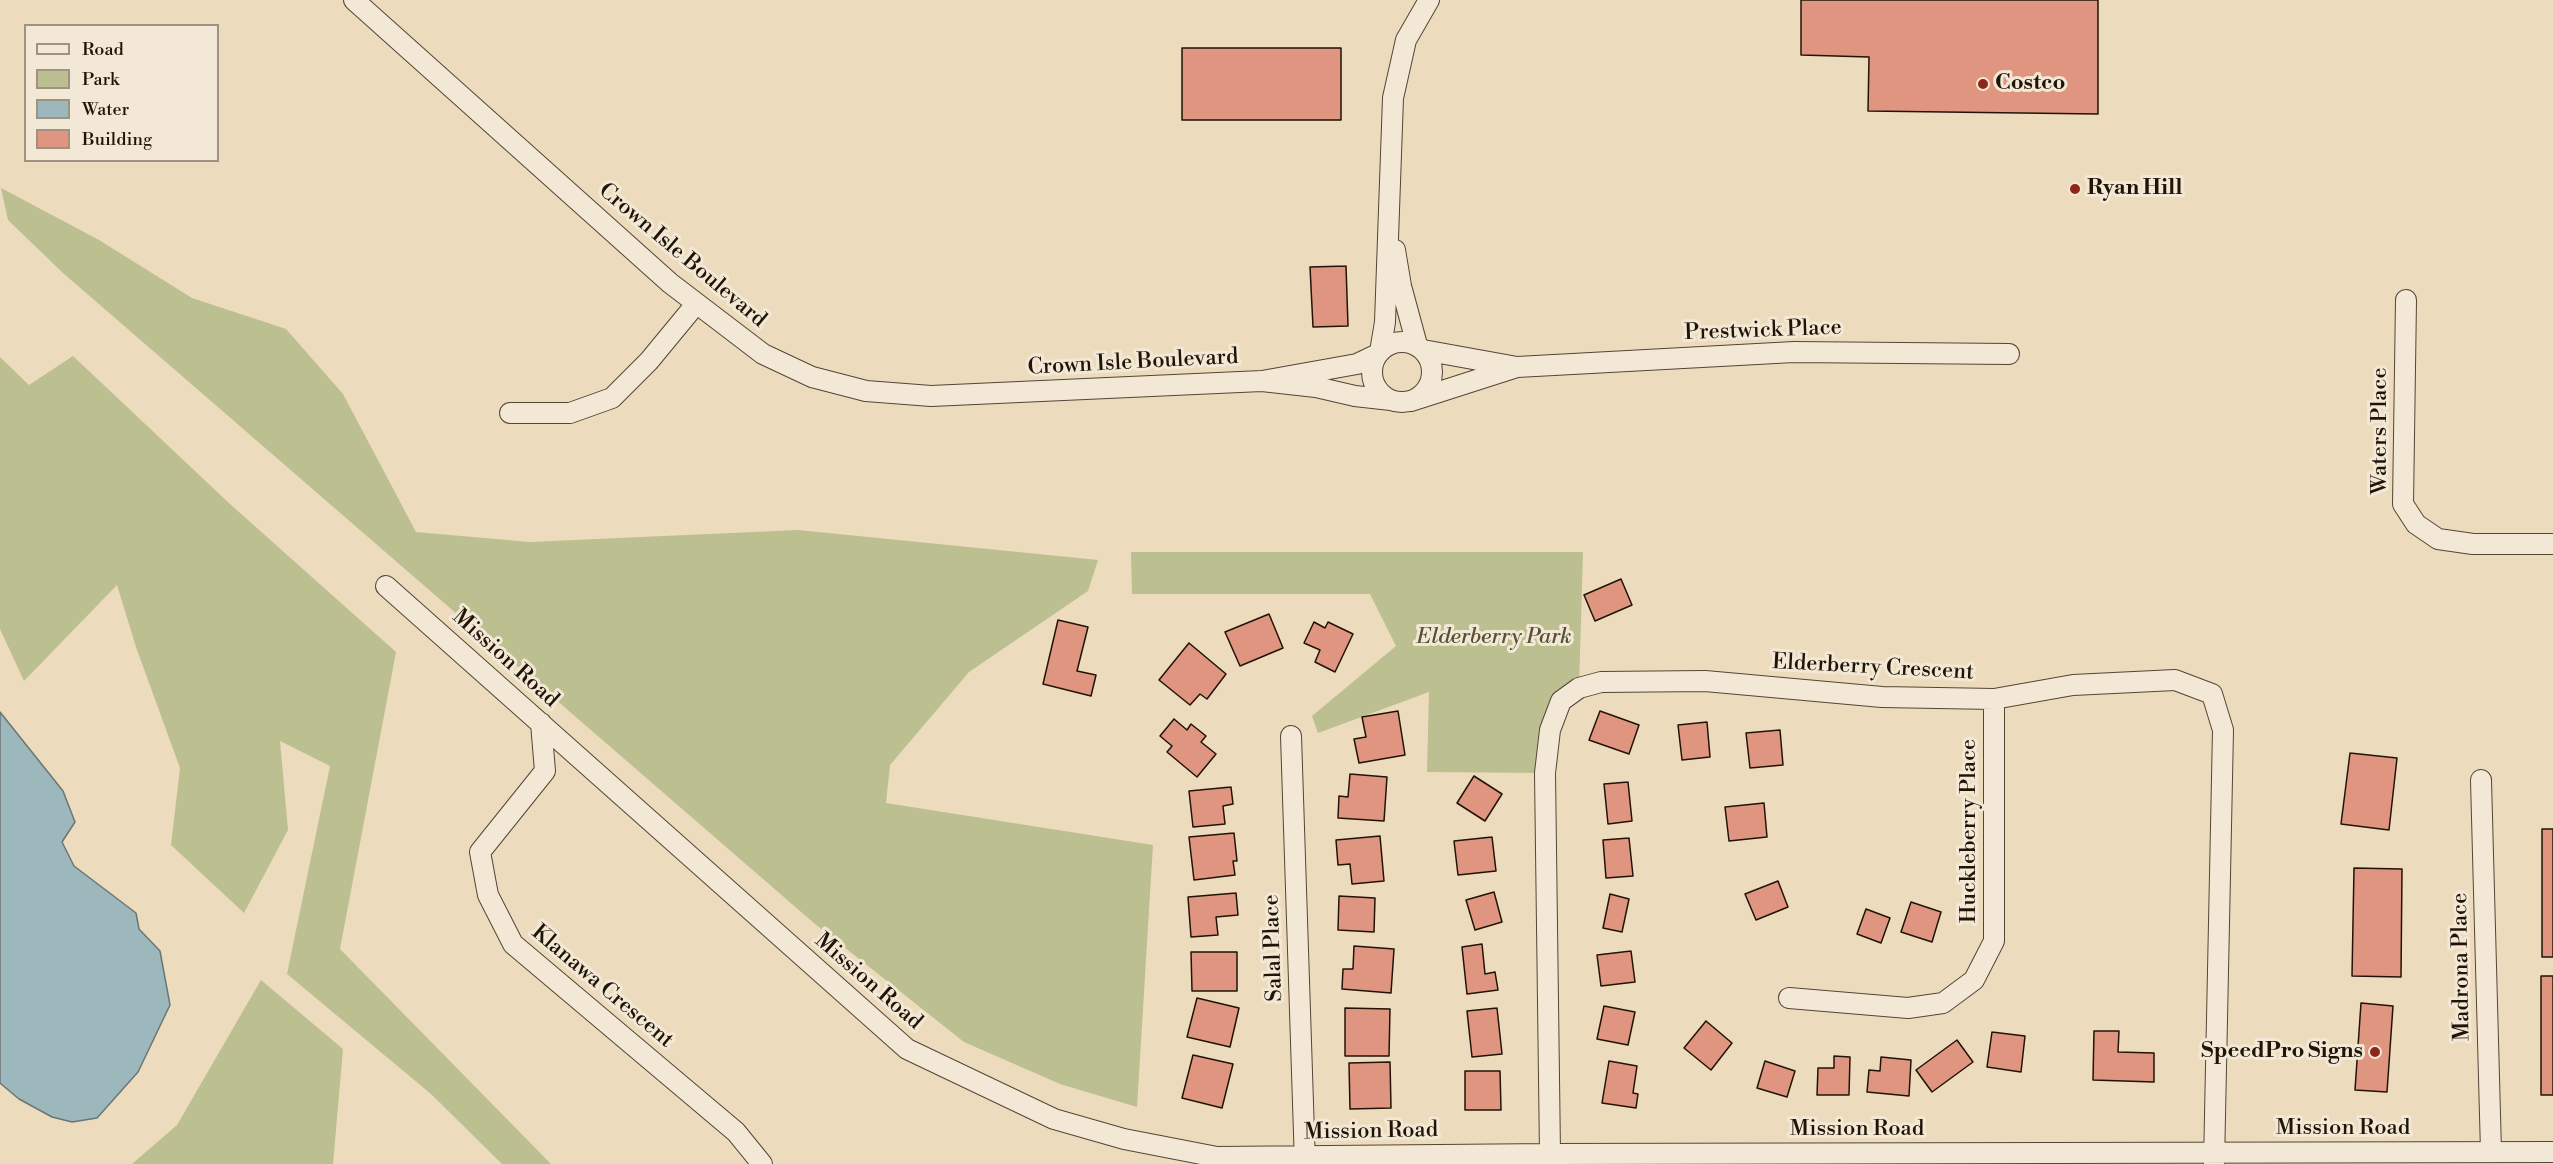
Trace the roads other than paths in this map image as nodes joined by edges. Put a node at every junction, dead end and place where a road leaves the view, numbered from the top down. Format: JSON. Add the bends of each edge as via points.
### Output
{"nodes":[{"id":1,"x":354,"y":0,"type":"edge"},
{"id":2,"x":1429,"y":0,"type":"edge"},
{"id":3,"x":1389,"y":212,"type":"junction"},
{"id":4,"x":2406,"y":300,"type":"dead end"},
{"id":5,"x":696,"y":304,"type":"junction"},
{"id":6,"x":1420,"y":348,"type":"junction"},
{"id":7,"x":1379,"y":353,"type":"junction"},
{"id":8,"x":2009,"y":354,"type":"dead end"},
{"id":9,"x":1517,"y":368,"type":"junction"},
{"id":10,"x":1262,"y":381,"type":"junction"},
{"id":11,"x":1391,"y":400,"type":"junction"},
{"id":12,"x":1411,"y":401,"type":"junction"},
{"id":13,"x":510,"y":413,"type":"dead end"},
{"id":14,"x":2553,"y":544,"type":"edge"},
{"id":15,"x":386,"y":586,"type":"dead end"},
{"id":16,"x":1994,"y":699,"type":"junction"},
{"id":17,"x":541,"y":723,"type":"junction"},
{"id":18,"x":1291,"y":736,"type":"dead end"},
{"id":19,"x":2481,"y":780,"type":"dead end"},
{"id":20,"x":1789,"y":998,"type":"dead end"},
{"id":21,"x":2491,"y":1152,"type":"junction"},
{"id":22,"x":2553,"y":1152,"type":"edge"},
{"id":23,"x":1550,"y":1154,"type":"junction"},
{"id":24,"x":2214,"y":1159,"type":"edge"},
{"id":25,"x":1305,"y":1161,"type":"edge"},
{"id":26,"x":762,"y":1164,"type":"edge"}],
"edges":[{"from":1,"to":5,"type":"street","name":"Crown Isle Boulevard"},
{"from":2,"to":3,"type":"street","via":[[1406,40],[1393,98]]},
{"from":3,"to":6,"type":"street","via":[[1401,286]]},
{"from":3,"to":7,"type":"street","via":[[1385,322]]},
{"from":4,"to":14,"type":"street","name":"Waters Place","via":[[2403,504],[2416,524],[2438,539],[2473,544]]},
{"from":5,"to":10,"type":"street","name":"Crown Isle Boulevard","via":[[763,354],[812,377],[866,392],[931,396]]},
{"from":5,"to":13,"type":"street","via":[[650,361],[612,398],[570,413]]},
{"from":6,"to":7,"type":"street","via":[[1397,342]]},
{"from":6,"to":9,"type":"street","name":"Prestwick Place"},
{"from":6,"to":12,"type":"street","via":[[1430,359],[1432,379],[1428,389]]},
{"from":7,"to":10,"type":"street","name":"Crown Isle Boulevard","via":[[1356,364]]},
{"from":7,"to":11,"type":"street","via":[[1372,366],[1374,382]]},
{"from":8,"to":9,"type":"street","name":"Prestwick Place","via":[[1794,352]]},
{"from":9,"to":12,"type":"street","name":"Prestwick Place"},
{"from":10,"to":11,"type":"street","name":"Crown Isle Boulevard"},
{"from":11,"to":12,"type":"street"},
{"from":15,"to":17,"type":"street","name":"Mission Road"},
{"from":16,"to":20,"type":"street","name":"Huckleberry Place","via":[[1994,940],[1974,980],[1943,1003],[1908,1008]]},
{"from":16,"to":23,"type":"street","name":"Elderberry Crescent","via":[[1882,698],[1694,681],[1601,682],[1579,688],[1562,701],[1550,730],[1545,773]]},
{"from":16,"to":24,"type":"street","name":"Elderberry Crescent","via":[[2073,685],[2175,680],[2212,694],[2223,730]]},
{"from":17,"to":25,"type":"street","name":"Mission Road","via":[[907,1049],[1054,1119],[1124,1139],[1217,1157]]},
{"from":17,"to":26,"type":"street","name":"Klanawa Crescent","via":[[545,771],[480,852],[488,895],[513,944],[736,1132]]},
{"from":18,"to":25,"type":"street","name":"Salal Place"},
{"from":19,"to":21,"type":"street","name":"Madrona Place"},
{"from":21,"to":22,"type":"street","name":"Mission Road"},
{"from":21,"to":24,"type":"street","name":"Mission Road"},
{"from":23,"to":24,"type":"street","name":"Mission Road"},
{"from":23,"to":25,"type":"street","name":"Mission Road"}]}
